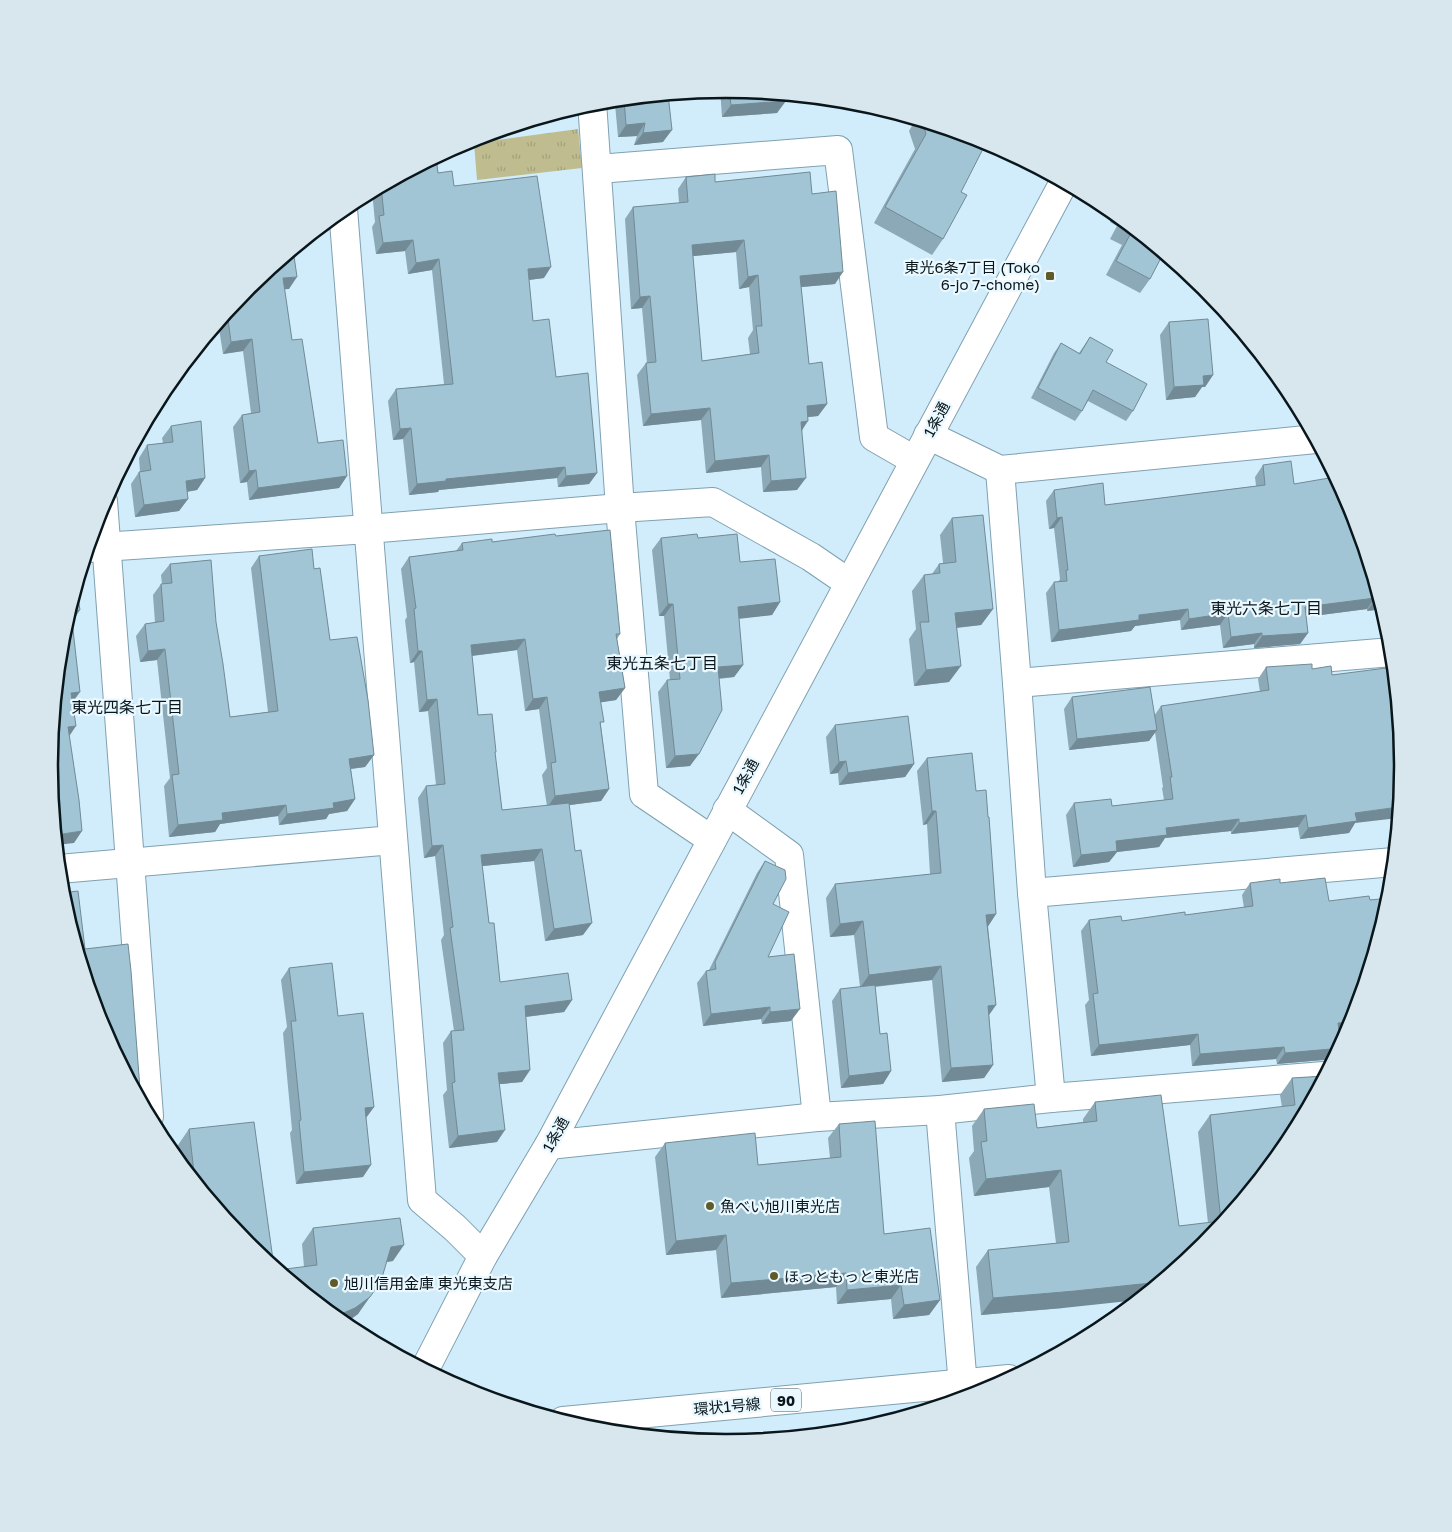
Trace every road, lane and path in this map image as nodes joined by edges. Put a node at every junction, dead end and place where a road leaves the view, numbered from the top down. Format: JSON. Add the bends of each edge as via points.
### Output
{"nodes":[{"id":1,"x":593,"y":111,"type":"edge"},
{"id":2,"x":598,"y":169,"type":"junction"},
{"id":3,"x":1061,"y":188,"type":"edge"},
{"id":4,"x":344,"y":218,"type":"edge"},
{"id":5,"x":928,"y":435,"type":"junction"},
{"id":6,"x":1309,"y":440,"type":"edge"},
{"id":7,"x":914,"y":460,"type":"junction"},
{"id":8,"x":1000,"y":470,"type":"junction"},
{"id":9,"x":620,"y":508,"type":"junction"},
{"id":10,"x":368,"y":529,"type":"junction"},
{"id":11,"x":97,"y":547,"type":"edge"},
{"id":12,"x":849,"y":583,"type":"junction"},
{"id":13,"x":1385,"y":653,"type":"edge"},
{"id":14,"x":1018,"y":683,"type":"junction"},
{"id":15,"x":727,"y":810,"type":"junction"},
{"id":16,"x":393,"y":840,"type":"junction"},
{"id":17,"x":712,"y":840,"type":"junction"},
{"id":18,"x":130,"y":863,"type":"junction"},
{"id":19,"x":1387,"y":863,"type":"edge"},
{"id":20,"x":66,"y":868,"type":"edge"},
{"id":21,"x":1032,"y":893,"type":"junction"},
{"id":22,"x":1318,"y":1076,"type":"edge"},
{"id":23,"x":1051,"y":1098,"type":"junction"},
{"id":24,"x":148,"y":1101,"type":"edge"},
{"id":25,"x":940,"y":1110,"type":"junction"},
{"id":26,"x":817,"y":1117,"type":"junction"},
{"id":27,"x":549,"y":1145,"type":"junction"},
{"id":28,"x":483,"y":1256,"type":"junction"},
{"id":29,"x":427,"y":1365,"type":"edge"},
{"id":30,"x":963,"y":1391,"type":"edge"},
{"id":31,"x":585,"y":1419,"type":"edge"}],
"edges":[{"from":1,"to":2,"type":"street"},
{"from":2,"to":7,"type":"street","via":[[838,150],[874,437]]},
{"from":2,"to":9,"type":"street"},
{"from":3,"to":5,"type":"street","name":"1条通"},
{"from":4,"to":10,"type":"street"},
{"from":5,"to":7,"type":"street","name":"1条通"},
{"from":5,"to":8,"type":"street"},
{"from":6,"to":8,"type":"street"},
{"from":7,"to":12,"type":"street","name":"1条通"},
{"from":8,"to":14,"type":"street"},
{"from":9,"to":10,"type":"street"},
{"from":9,"to":12,"type":"street","via":[[713,502]]},
{"from":9,"to":17,"type":"street","via":[[644,794]]},
{"from":10,"to":11,"type":"street"},
{"from":10,"to":16,"type":"street"},
{"from":11,"to":18,"type":"street"},
{"from":12,"to":15,"type":"street","name":"1条通"},
{"from":13,"to":14,"type":"street"},
{"from":14,"to":21,"type":"street"},
{"from":15,"to":17,"type":"street","name":"1条通"},
{"from":15,"to":26,"type":"street","via":[[789,855]]},
{"from":16,"to":18,"type":"street"},
{"from":16,"to":28,"type":"street","via":[[422,1200]]},
{"from":17,"to":27,"type":"street","name":"1条通"},
{"from":18,"to":20,"type":"street"},
{"from":18,"to":24,"type":"street"},
{"from":19,"to":21,"type":"street"},
{"from":21,"to":23,"type":"street"},
{"from":22,"to":23,"type":"street"},
{"from":23,"to":25,"type":"street"},
{"from":25,"to":26,"type":"street"},
{"from":25,"to":30,"type":"street"},
{"from":26,"to":27,"type":"street"},
{"from":27,"to":28,"type":"street","name":"1条通"},
{"from":28,"to":29,"type":"street","name":"1条通"},
{"from":30,"to":31,"type":"street","name":"環状1号線","number":"90"}]}
